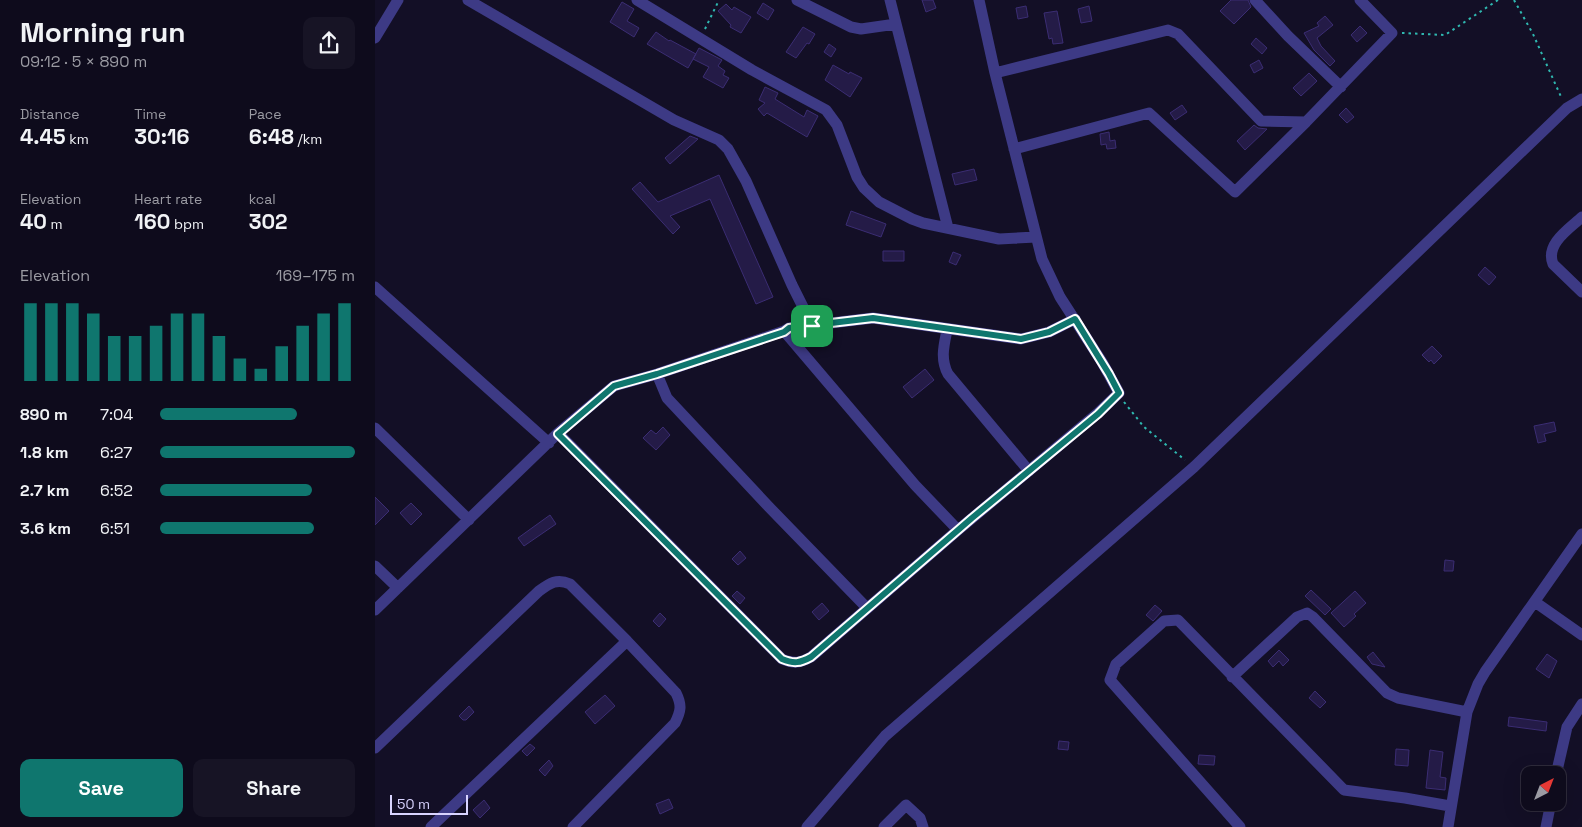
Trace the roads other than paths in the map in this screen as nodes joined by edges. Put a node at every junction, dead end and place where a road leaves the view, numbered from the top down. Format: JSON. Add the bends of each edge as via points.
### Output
{"nodes":[{"id":1,"x":398,"y":0,"type":"edge"},
{"id":2,"x":468,"y":0,"type":"edge"},
{"id":3,"x":637,"y":0,"type":"edge"},
{"id":4,"x":797,"y":0,"type":"edge"},
{"id":5,"x":890,"y":0,"type":"edge"},
{"id":6,"x":979,"y":0,"type":"edge"},
{"id":7,"x":1255,"y":0,"type":"edge"},
{"id":8,"x":1359,"y":0,"type":"edge"},
{"id":9,"x":896,"y":24,"type":"junction"},
{"id":10,"x":375,"y":38,"type":"edge"},
{"id":11,"x":995,"y":72,"type":"junction"},
{"id":12,"x":1341,"y":87,"type":"junction"},
{"id":13,"x":1582,"y":99,"type":"edge"},
{"id":14,"x":1306,"y":122,"type":"junction"},
{"id":15,"x":1015,"y":149,"type":"junction"},
{"id":16,"x":1582,"y":217,"type":"edge"},
{"id":17,"x":948,"y":228,"type":"junction"},
{"id":18,"x":1036,"y":237,"type":"junction"},
{"id":19,"x":375,"y":287,"type":"edge"},
{"id":20,"x":1582,"y":292,"type":"edge"},
{"id":21,"x":1075,"y":319,"type":"junction"},
{"id":22,"x":812,"y":326,"type":"junction"},
{"id":23,"x":947,"y":330,"type":"junction"},
{"id":24,"x":784,"y":332,"type":"junction"},
{"id":25,"x":657,"y":374,"type":"junction"},
{"id":26,"x":375,"y":428,"type":"edge"},
{"id":27,"x":558,"y":434,"type":"junction"},
{"id":28,"x":549,"y":443,"type":"junction"},
{"id":29,"x":1029,"y":471,"type":"junction"},
{"id":30,"x":469,"y":520,"type":"junction"},
{"id":31,"x":958,"y":530,"type":"junction"},
{"id":32,"x":1582,"y":534,"type":"edge"},
{"id":33,"x":375,"y":566,"type":"edge"},
{"id":34,"x":398,"y":588,"type":"junction"},
{"id":35,"x":1535,"y":602,"type":"junction"},
{"id":36,"x":867,"y":608,"type":"junction"},
{"id":37,"x":375,"y":610,"type":"edge"},
{"id":38,"x":1582,"y":635,"type":"edge"},
{"id":39,"x":627,"y":641,"type":"junction"},
{"id":40,"x":1232,"y":677,"type":"junction"},
{"id":41,"x":1582,"y":704,"type":"edge"},
{"id":42,"x":1467,"y":712,"type":"junction"},
{"id":43,"x":375,"y":748,"type":"edge"},
{"id":44,"x":1558,"y":766,"type":"edge"},
{"id":45,"x":1450,"y":806,"type":"junction"},
{"id":46,"x":1549,"y":811,"type":"edge"},
{"id":47,"x":431,"y":827,"type":"edge"},
{"id":48,"x":573,"y":827,"type":"edge"},
{"id":49,"x":807,"y":827,"type":"edge"},
{"id":50,"x":885,"y":827,"type":"edge"},
{"id":51,"x":923,"y":827,"type":"edge"},
{"id":52,"x":1240,"y":827,"type":"edge"},
{"id":53,"x":1448,"y":827,"type":"edge"},
{"id":54,"x":1546,"y":827,"type":"edge"}],
"edges":[{"from":1,"to":10,"type":"street"},
{"from":2,"to":22,"type":"street","via":[[674,120],[719,140],[728,149],[746,181]]},
{"from":3,"to":17,"type":"street","via":[[825,110],[837,125],[857,177],[871,195],[911,219]]},
{"from":4,"to":9,"type":"street","via":[[851,28]]},
{"from":5,"to":9,"type":"street"},
{"from":6,"to":11,"type":"street"},
{"from":7,"to":12,"type":"street"},
{"from":8,"to":12,"type":"street","via":[[1392,32]]},
{"from":9,"to":17,"type":"street"},
{"from":11,"to":14,"type":"street","via":[[1168,30],[1178,34],[1261,121]]},
{"from":11,"to":15,"type":"street"},
{"from":12,"to":14,"type":"street"},
{"from":13,"to":49,"type":"street","via":[[1567,108],[1194,467],[885,736]]},
{"from":14,"to":15,"type":"street","via":[[1235,192],[1149,113]]},
{"from":15,"to":18,"type":"street"},
{"from":16,"to":20,"type":"street","via":[[1553,246],[1551,258],[1553,264]]},
{"from":17,"to":18,"type":"street","via":[[999,239]]},
{"from":18,"to":21,"type":"street","via":[[1051,282]]},
{"from":19,"to":28,"type":"street"},
{"from":21,"to":23,"type":"street","via":[[1049,332],[1021,339]]},
{"from":21,"to":29,"type":"street","via":[[1119,393]]},
{"from":22,"to":23,"type":"street","via":[[873,318]]},
{"from":22,"to":24,"type":"street","via":[[789,328]]},
{"from":23,"to":29,"type":"street","via":[[943,359],[948,374]]},
{"from":24,"to":25,"type":"street"},
{"from":24,"to":31,"type":"street","via":[[915,485]]},
{"from":25,"to":27,"type":"street","via":[[614,386]]},
{"from":25,"to":36,"type":"street","via":[[667,398]]},
{"from":26,"to":30,"type":"street"},
{"from":27,"to":28,"type":"street"},
{"from":27,"to":36,"type":"street","via":[[782,659],[795,663],[811,657]]},
{"from":28,"to":30,"type":"street"},
{"from":29,"to":31,"type":"street"},
{"from":30,"to":34,"type":"street"},
{"from":31,"to":36,"type":"street"},
{"from":32,"to":35,"type":"street"},
{"from":33,"to":34,"type":"street"},
{"from":34,"to":37,"type":"street"},
{"from":35,"to":38,"type":"street"},
{"from":35,"to":42,"type":"street","via":[[1478,684]]},
{"from":39,"to":43,"type":"street","via":[[570,584],[557,580],[539,591]]},
{"from":39,"to":47,"type":"street"},
{"from":39,"to":48,"type":"street","via":[[676,694],[681,703],[680,714],[675,723]]},
{"from":40,"to":42,"type":"street","via":[[1297,617],[1307,614],[1387,694]]},
{"from":40,"to":45,"type":"street","via":[[1344,790]]},
{"from":40,"to":52,"type":"street","via":[[1178,620],[1164,621],[1116,664],[1110,680]]},
{"from":41,"to":44,"type":"street","via":[[1567,727]]},
{"from":42,"to":45,"type":"street"},
{"from":45,"to":53,"type":"street"},
{"from":46,"to":54,"type":"street"},
{"from":50,"to":51,"type":"street","via":[[906,805],[920,818]]}]}
